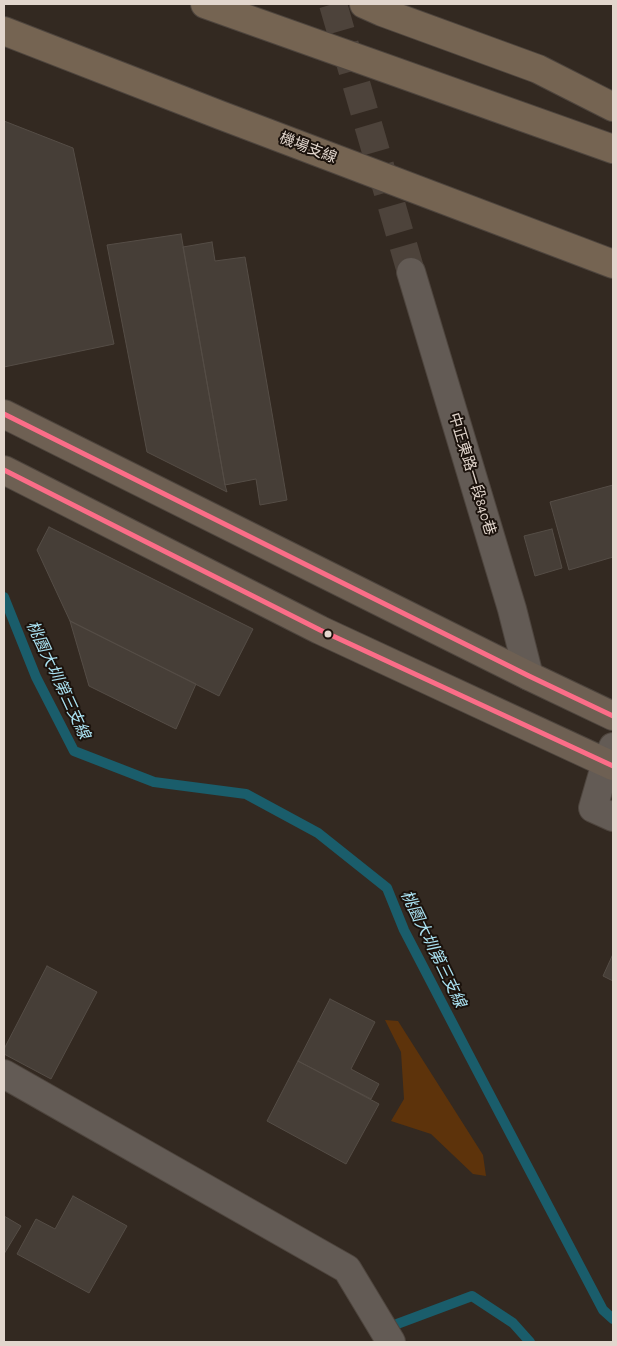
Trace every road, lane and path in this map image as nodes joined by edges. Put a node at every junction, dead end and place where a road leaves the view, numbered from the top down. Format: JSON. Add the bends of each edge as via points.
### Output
{"nodes":[{"id":1,"x":205,"y":4,"type":"edge"},
{"id":2,"x":364,"y":4,"type":"edge"},
{"id":3,"x":4,"y":31,"type":"edge"},
{"id":4,"x":4,"y":44,"type":"edge"},
{"id":5,"x":613,"y":107,"type":"edge"},
{"id":6,"x":220,"y":115,"type":"junction"},
{"id":7,"x":613,"y":149,"type":"edge"},
{"id":8,"x":613,"y":264,"type":"edge"},
{"id":9,"x":411,"y":272,"type":"tunnel mouth"},
{"id":10,"x":10,"y":417,"type":"edge"},
{"id":11,"x":4,"y":470,"type":"edge"},
{"id":12,"x":529,"y":676,"type":"junction"},
{"id":13,"x":613,"y":716,"type":"edge"},
{"id":14,"x":611,"y":759,"type":"edge"},
{"id":15,"x":613,"y":817,"type":"edge"},
{"id":16,"x":4,"y":1074,"type":"edge"},
{"id":17,"x":391,"y":1342,"type":"edge"}],
"edges":[{"from":1,"to":7,"type":"highway"},
{"from":2,"to":5,"type":"highway","via":[[538,68]]},
{"from":3,"to":6,"type":"highway","name":"機場支線"},
{"from":4,"to":6,"type":"highway"},
{"from":6,"to":8,"type":"highway","name":"機場支線"},
{"from":9,"to":12,"type":"street","name":"中正東路一段840巷"},
{"from":10,"to":12,"type":"main road"},
{"from":11,"to":14,"type":"main road","via":[[320,630]]},
{"from":12,"to":13,"type":"main road"},
{"from":14,"to":15,"type":"street","via":[[593,808]]},
{"from":16,"to":17,"type":"street","via":[[347,1269]]}]}
